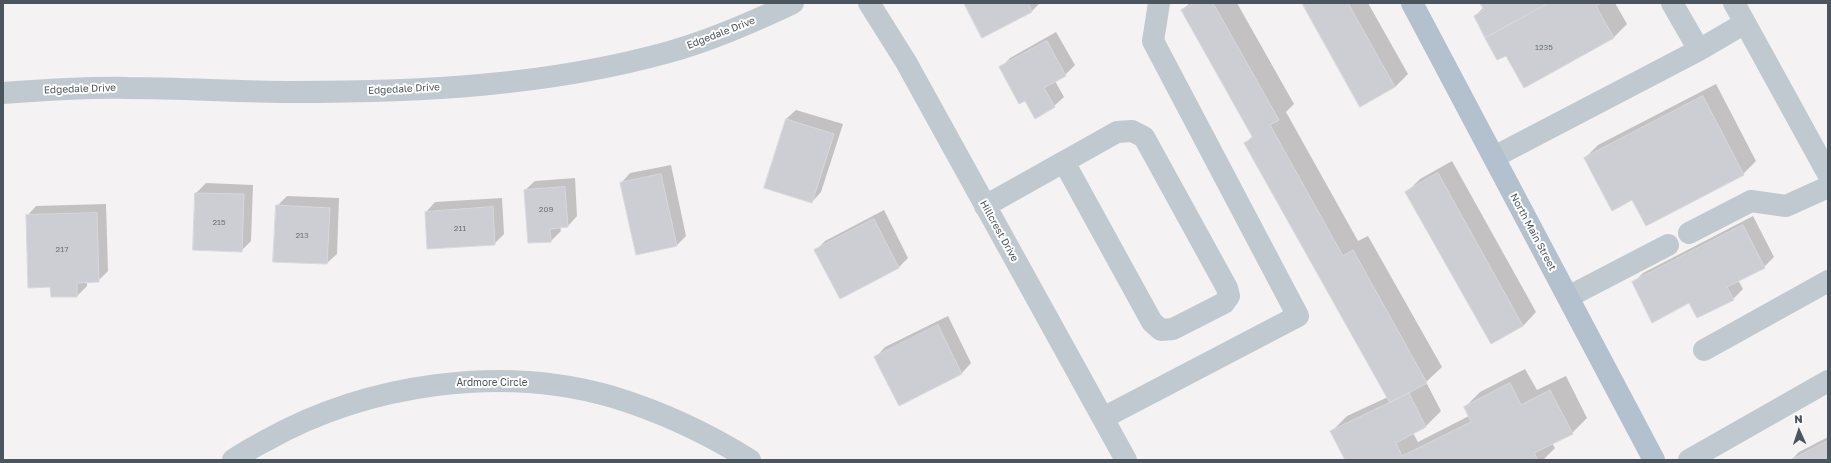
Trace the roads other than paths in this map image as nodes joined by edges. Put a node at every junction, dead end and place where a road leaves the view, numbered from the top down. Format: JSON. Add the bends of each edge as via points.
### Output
{"nodes":[{"id":1,"x":793,"y":3,"type":"edge"},
{"id":2,"x":869,"y":3,"type":"edge"},
{"id":3,"x":1159,"y":3,"type":"edge"},
{"id":4,"x":1412,"y":3,"type":"edge"},
{"id":5,"x":1672,"y":3,"type":"edge"},
{"id":6,"x":1734,"y":3,"type":"edge"},
{"id":7,"x":1745,"y":23,"type":"junction"},
{"id":8,"x":1699,"y":50,"type":"junction"},
{"id":9,"x":3,"y":93,"type":"edge"},
{"id":10,"x":1494,"y":157,"type":"junction"},
{"id":11,"x":1064,"y":162,"type":"junction"},
{"id":12,"x":1828,"y":174,"type":"edge"},
{"id":13,"x":1828,"y":186,"type":"edge"},
{"id":14,"x":985,"y":206,"type":"junction"},
{"id":15,"x":1689,"y":233,"type":"dead end"},
{"id":16,"x":1668,"y":245,"type":"dead end"},
{"id":17,"x":1828,"y":282,"type":"edge"},
{"id":18,"x":1568,"y":297,"type":"junction"},
{"id":19,"x":1704,"y":350,"type":"dead end"},
{"id":20,"x":1828,"y":381,"type":"edge"},
{"id":21,"x":1103,"y":418,"type":"junction"},
{"id":22,"x":233,"y":460,"type":"edge"},
{"id":23,"x":750,"y":460,"type":"edge"},
{"id":24,"x":1126,"y":460,"type":"edge"},
{"id":25,"x":1654,"y":460,"type":"edge"},
{"id":26,"x":1689,"y":460,"type":"edge"}],
"edges":[{"from":1,"to":9,"type":"street","name":"Edgedale Drive","via":[[741,27],[671,52],[602,69],[504,83],[393,90],[292,92],[126,88]]},
{"from":2,"to":14,"type":"street","name":"Hillcrest Drive","via":[[906,62]]},
{"from":3,"to":21,"type":"street","via":[[1153,41],[1298,316]]},
{"from":4,"to":10,"type":"main road","name":"North Main Street"},
{"from":5,"to":8,"type":"street"},
{"from":6,"to":7,"type":"street"},
{"from":7,"to":8,"type":"street"},
{"from":7,"to":12,"type":"street"},
{"from":8,"to":10,"type":"street"},
{"from":10,"to":18,"type":"main road","name":"North Main Street"},
{"from":11,"to":11,"type":"street","via":[[1152,322],[1161,330],[1173,329],[1224,303],[1229,296],[1227,288],[1144,138],[1132,131],[1117,132]]},
{"from":11,"to":14,"type":"street"},
{"from":13,"to":15,"type":"street","via":[[1786,206],[1751,201]]},
{"from":14,"to":21,"type":"street","name":"Hillcrest Drive"},
{"from":16,"to":18,"type":"street"},
{"from":17,"to":19,"type":"street"},
{"from":18,"to":25,"type":"main road","name":"North Main Street"},
{"from":20,"to":26,"type":"street"},
{"from":21,"to":24,"type":"street","name":"Hillcrest Drive"},
{"from":22,"to":23,"type":"street","name":"Ardmore Circle","via":[[288,428],[339,407],[392,392],[447,383],[502,381],[557,386],[612,397],[664,414],[714,438]]}]}
